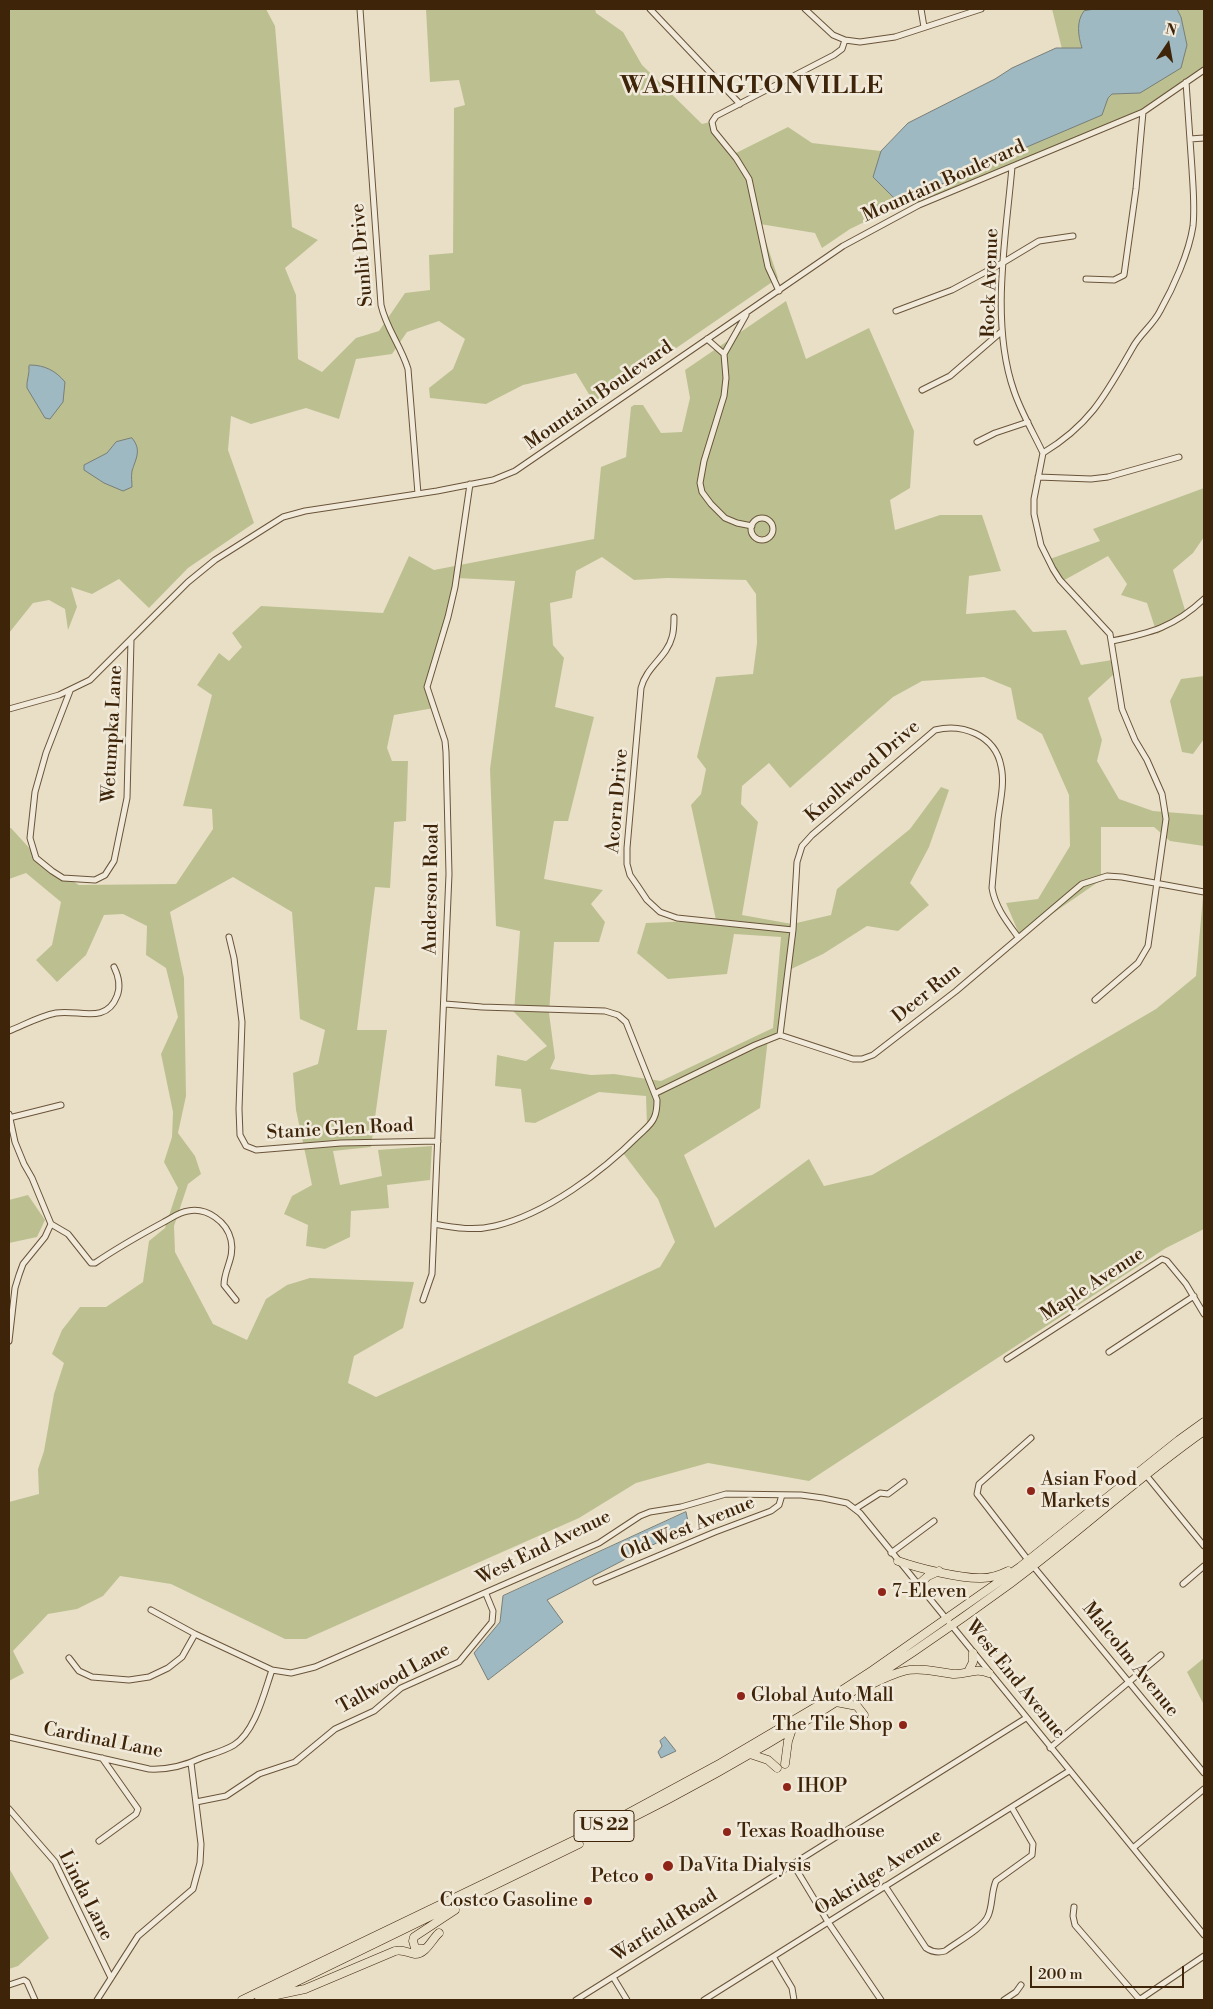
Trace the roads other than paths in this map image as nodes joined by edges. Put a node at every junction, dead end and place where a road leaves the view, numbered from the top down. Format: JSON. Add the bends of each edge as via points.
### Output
{"nodes":[{"id":1,"x":360,"y":9,"type":"edge"},
{"id":2,"x":650,"y":9,"type":"edge"},
{"id":3,"x":805,"y":9,"type":"edge"},
{"id":4,"x":921,"y":9,"type":"edge"},
{"id":5,"x":981,"y":9,"type":"edge"},
{"id":6,"x":924,"y":27,"type":"junction"},
{"id":7,"x":844,"y":40,"type":"junction"},
{"id":8,"x":1204,"y":70,"type":"edge"},
{"id":9,"x":1186,"y":82,"type":"junction"},
{"id":10,"x":740,"y":104,"type":"junction"},
{"id":11,"x":1143,"y":112,"type":"junction"},
{"id":12,"x":1204,"y":138,"type":"edge"},
{"id":13,"x":1190,"y":139,"type":"junction"},
{"id":14,"x":1012,"y":167,"type":"junction"},
{"id":15,"x":1073,"y":236,"type":"dead end"},
{"id":16,"x":1004,"y":262,"type":"junction"},
{"id":17,"x":1086,"y":279,"type":"dead end"},
{"id":18,"x":779,"y":291,"type":"junction"},
{"id":19,"x":896,"y":311,"type":"dead end"},
{"id":20,"x":748,"y":312,"type":"junction"},
{"id":21,"x":1002,"y":332,"type":"junction"},
{"id":22,"x":707,"y":339,"type":"junction"},
{"id":23,"x":724,"y":354,"type":"junction"},
{"id":24,"x":922,"y":390,"type":"dead end"},
{"id":25,"x":1028,"y":422,"type":"junction"},
{"id":26,"x":977,"y":442,"type":"dead end"},
{"id":27,"x":1043,"y":453,"type":"junction"},
{"id":28,"x":1179,"y":457,"type":"dead end"},
{"id":29,"x":1038,"y":477,"type":"junction"},
{"id":30,"x":470,"y":484,"type":"junction"},
{"id":31,"x":418,"y":494,"type":"junction"},
{"id":32,"x":752,"y":526,"type":"junction"},
{"id":33,"x":1204,"y":599,"type":"edge"},
{"id":34,"x":674,"y":617,"type":"dead end"},
{"id":35,"x":132,"y":639,"type":"junction"},
{"id":36,"x":1112,"y":641,"type":"junction"},
{"id":37,"x":70,"y":690,"type":"junction"},
{"id":38,"x":9,"y":709,"type":"edge"},
{"id":39,"x":1157,"y":883,"type":"junction"},
{"id":40,"x":1204,"y":892,"type":"edge"},
{"id":41,"x":793,"y":930,"type":"junction"},
{"id":42,"x":229,"y":937,"type":"dead end"},
{"id":43,"x":1018,"y":937,"type":"junction"},
{"id":44,"x":114,"y":967,"type":"dead end"},
{"id":45,"x":1095,"y":1000,"type":"dead end"},
{"id":46,"x":445,"y":1004,"type":"junction"},
{"id":47,"x":9,"y":1031,"type":"edge"},
{"id":48,"x":780,"y":1035,"type":"junction"},
{"id":49,"x":656,"y":1093,"type":"junction"},
{"id":50,"x":61,"y":1106,"type":"dead end"},
{"id":51,"x":9,"y":1117,"type":"edge"},
{"id":52,"x":438,"y":1141,"type":"junction"},
{"id":53,"x":51,"y":1224,"type":"junction"},
{"id":54,"x":434,"y":1224,"type":"junction"},
{"id":55,"x":1194,"y":1296,"type":"junction"},
{"id":56,"x":236,"y":1300,"type":"dead end"},
{"id":57,"x":423,"y":1300,"type":"dead end"},
{"id":58,"x":1204,"y":1314,"type":"edge"},
{"id":59,"x":9,"y":1341,"type":"edge"},
{"id":60,"x":1109,"y":1352,"type":"dead end"},
{"id":61,"x":1008,"y":1360,"type":"dead end"},
{"id":62,"x":1204,"y":1422,"type":"edge"},
{"id":63,"x":1204,"y":1431,"type":"edge"},
{"id":64,"x":1031,"y":1438,"type":"dead end"},
{"id":65,"x":1146,"y":1475,"type":"junction"},
{"id":66,"x":904,"y":1482,"type":"dead end"},
{"id":67,"x":782,"y":1495,"type":"junction"},
{"id":68,"x":855,"y":1509,"type":"junction"},
{"id":69,"x":934,"y":1521,"type":"dead end"},
{"id":70,"x":1204,"y":1546,"type":"edge"},
{"id":71,"x":892,"y":1553,"type":"junction"},
{"id":72,"x":898,"y":1561,"type":"junction"},
{"id":73,"x":1031,"y":1563,"type":"junction"},
{"id":74,"x":1204,"y":1566,"type":"edge"},
{"id":75,"x":1020,"y":1567,"type":"junction"},
{"id":76,"x":939,"y":1572,"type":"junction"},
{"id":77,"x":596,"y":1582,"type":"dead end"},
{"id":78,"x":918,"y":1584,"type":"junction"},
{"id":79,"x":1183,"y":1584,"type":"dead end"},
{"id":80,"x":486,"y":1594,"type":"junction"},
{"id":81,"x":151,"y":1610,"type":"dead end"},
{"id":82,"x":949,"y":1621,"type":"junction"},
{"id":83,"x":195,"y":1634,"type":"junction"},
{"id":84,"x":973,"y":1653,"type":"junction"},
{"id":85,"x":1161,"y":1655,"type":"dead end"},
{"id":86,"x":69,"y":1658,"type":"dead end"},
{"id":87,"x":272,"y":1670,"type":"junction"},
{"id":88,"x":968,"y":1670,"type":"junction"},
{"id":89,"x":989,"y":1673,"type":"junction"},
{"id":90,"x":1130,"y":1682,"type":"junction"},
{"id":91,"x":857,"y":1690,"type":"junction"},
{"id":92,"x":836,"y":1702,"type":"junction"},
{"id":93,"x":864,"y":1715,"type":"dead end"},
{"id":94,"x":1026,"y":1718,"type":"junction"},
{"id":95,"x":792,"y":1729,"type":"junction"},
{"id":96,"x":9,"y":1737,"type":"edge"},
{"id":97,"x":1050,"y":1748,"type":"junction"},
{"id":98,"x":750,"y":1754,"type":"junction"},
{"id":99,"x":102,"y":1758,"type":"junction"},
{"id":100,"x":190,"y":1763,"type":"junction"},
{"id":101,"x":786,"y":1764,"type":"dead end"},
{"id":102,"x":777,"y":1768,"type":"dead end"},
{"id":103,"x":1069,"y":1771,"type":"junction"},
{"id":104,"x":1204,"y":1773,"type":"edge"},
{"id":105,"x":1204,"y":1789,"type":"edge"},
{"id":106,"x":196,"y":1802,"type":"junction"},
{"id":107,"x":1012,"y":1808,"type":"junction"},
{"id":108,"x":9,"y":1810,"type":"edge"},
{"id":109,"x":99,"y":1841,"type":"dead end"},
{"id":110,"x":1133,"y":1848,"type":"junction"},
{"id":111,"x":793,"y":1864,"type":"junction"},
{"id":112,"x":885,"y":1886,"type":"junction"},
{"id":113,"x":474,"y":1896,"type":"junction"},
{"id":114,"x":1074,"y":1907,"type":"dead end"},
{"id":115,"x":828,"y":1922,"type":"junction"},
{"id":116,"x":440,"y":1933,"type":"dead end"},
{"id":117,"x":1204,"y":1935,"type":"edge"},
{"id":118,"x":425,"y":1949,"type":"junction"},
{"id":119,"x":1204,"y":1956,"type":"edge"},
{"id":120,"x":774,"y":1958,"type":"junction"},
{"id":121,"x":613,"y":1976,"type":"junction"},
{"id":122,"x":110,"y":1978,"type":"junction"},
{"id":123,"x":1021,"y":1984,"type":"dead end"},
{"id":124,"x":9,"y":1986,"type":"edge"},
{"id":125,"x":267,"y":1996,"type":"junction"},
{"id":126,"x":35,"y":2000,"type":"edge"},
{"id":127,"x":97,"y":2000,"type":"edge"},
{"id":128,"x":242,"y":2000,"type":"edge"},
{"id":129,"x":259,"y":2000,"type":"edge"},
{"id":130,"x":576,"y":2000,"type":"edge"},
{"id":131,"x":627,"y":2000,"type":"edge"},
{"id":132,"x":704,"y":2000,"type":"edge"},
{"id":133,"x":794,"y":2000,"type":"edge"},
{"id":134,"x":881,"y":2000,"type":"edge"},
{"id":135,"x":1004,"y":2000,"type":"edge"},
{"id":136,"x":1139,"y":2000,"type":"edge"}],
"edges":[{"from":1,"to":31,"type":"street","name":"Sunlit Drive","via":[[381,305],[408,369]]},
{"from":2,"to":10,"type":"street"},
{"from":3,"to":7,"type":"street","via":[[828,32]]},
{"from":4,"to":6,"type":"street"},
{"from":5,"to":6,"type":"street"},
{"from":6,"to":7,"type":"street","via":[[871,42]]},
{"from":7,"to":10,"type":"street","via":[[842,49],[834,56]]},
{"from":8,"to":9,"type":"street","name":"Mountain Boulevard"},
{"from":9,"to":11,"type":"street","name":"Mountain Boulevard"},
{"from":9,"to":13,"type":"street"},
{"from":10,"to":18,"type":"street","via":[[713,118],[712,126],[749,179],[768,267]]},
{"from":11,"to":14,"type":"street","name":"Mountain Boulevard"},
{"from":11,"to":17,"type":"street","via":[[1124,275],[1114,280]]},
{"from":12,"to":13,"type":"street"},
{"from":13,"to":27,"type":"street","via":[[1194,201],[1192,227],[1166,299],[1090,416],[1070,435]]},
{"from":14,"to":16,"type":"street","name":"Rock Avenue"},
{"from":14,"to":18,"type":"street","name":"Mountain Boulevard","via":[[869,231]]},
{"from":15,"to":16,"type":"street","via":[[1039,241]]},
{"from":16,"to":19,"type":"street","via":[[952,290]]},
{"from":16,"to":21,"type":"street","name":"Rock Avenue"},
{"from":18,"to":20,"type":"street","name":"Mountain Boulevard"},
{"from":20,"to":22,"type":"street","name":"Mountain Boulevard"},
{"from":20,"to":23,"type":"street"},
{"from":21,"to":24,"type":"street","via":[[950,376]]},
{"from":21,"to":25,"type":"street","name":"Rock Avenue","via":[[1013,389]]},
{"from":22,"to":23,"type":"street"},
{"from":22,"to":30,"type":"street","name":"Mountain Boulevard","via":[[524,466],[504,476]]},
{"from":23,"to":32,"type":"street","via":[[724,396],[700,483],[706,498],[725,518]]},
{"from":25,"to":26,"type":"street"},
{"from":25,"to":27,"type":"street","name":"Rock Avenue"},
{"from":27,"to":29,"type":"street"},
{"from":28,"to":29,"type":"street","via":[[1108,477]]},
{"from":29,"to":36,"type":"street","via":[[1034,514],[1047,559],[1060,580],[1108,629]]},
{"from":30,"to":31,"type":"street","name":"Mountain Boulevard"},
{"from":30,"to":46,"type":"street","name":"Anderson Road","via":[[455,587],[427,687],[445,741],[448,765]]},
{"from":31,"to":35,"type":"street","name":"Mountain Boulevard","via":[[305,511],[283,518],[215,560],[188,582]]},
{"from":32,"to":32,"type":"street","via":[[754,521],[764,518],[771,522],[773,531],[770,537],[762,540],[754,536]]},
{"from":33,"to":36,"type":"street","via":[[1163,628]]},
{"from":34,"to":41,"type":"street","name":"Acorn Drive","via":[[671,641],[646,673],[641,688],[627,848],[630,875],[664,915]]},
{"from":35,"to":37,"type":"street","name":"Mountain Boulevard","via":[[90,680]]},
{"from":35,"to":37,"type":"street","name":"Wetumpka Lane","via":[[127,798],[114,861],[105,876],[95,880],[63,878],[52,871],[36,858],[30,838],[35,792]]},
{"from":36,"to":39,"type":"street","via":[[1122,709],[1165,802],[1166,818]]},
{"from":37,"to":38,"type":"street","name":"Mountain Boulevard"},
{"from":39,"to":40,"type":"street","name":"Deer Run"},
{"from":39,"to":43,"type":"street","name":"Deer Run","via":[[1107,876],[1082,884]]},
{"from":39,"to":45,"type":"street","via":[[1150,939],[1144,956]]},
{"from":41,"to":43,"type":"street","name":"Knollwood Drive","via":[[797,862],[804,843],[922,740],[945,727],[980,735],[1000,760],[1002,779],[993,898]]},
{"from":41,"to":48,"type":"street","name":"Knollwood Drive"},
{"from":42,"to":52,"type":"street","name":"Stanie Glen Road","via":[[242,1022],[239,1114],[240,1135],[246,1146],[256,1150],[341,1143]]},
{"from":43,"to":48,"type":"street","name":"Deer Run","via":[[873,1056],[853,1059]]},
{"from":44,"to":47,"type":"street","via":[[119,993],[113,1005],[104,1012],[92,1015],[63,1012]]},
{"from":46,"to":49,"type":"street","via":[[605,1011],[618,1015],[626,1022]]},
{"from":46,"to":52,"type":"street","name":"Anderson Road"},
{"from":48,"to":49,"type":"street"},
{"from":49,"to":54,"type":"street","via":[[657,1110],[652,1121],[610,1162],[557,1199],[519,1218],[483,1228],[462,1229]]},
{"from":50,"to":51,"type":"street"},
{"from":51,"to":53,"type":"street","via":[[24,1164]]},
{"from":52,"to":54,"type":"street","name":"Anderson Road"},
{"from":53,"to":56,"type":"street","via":[[68,1234],[91,1263],[95,1263],[182,1212],[204,1212],[222,1222],[228,1230],[232,1249],[224,1284]]},
{"from":53,"to":59,"type":"street","via":[[19,1275]]},
{"from":54,"to":57,"type":"street","name":"Anderson Road","via":[[432,1274]]},
{"from":55,"to":58,"type":"street","name":"Maple Avenue"},
{"from":55,"to":60,"type":"street"},
{"from":55,"to":61,"type":"street","name":"Maple Avenue","via":[[1166,1260],[1159,1260]]},
{"from":62,"to":73,"type":"highway","number":"US 22"},
{"from":63,"to":65,"type":"highway","number":"US 22"},
{"from":64,"to":73,"type":"street","name":"Malcolm Avenue","via":[[979,1484],[977,1494]]},
{"from":65,"to":70,"type":"street"},
{"from":65,"to":73,"type":"highway","number":"US 22"},
{"from":66,"to":68,"type":"street","via":[[888,1494],[880,1493]]},
{"from":67,"to":68,"type":"street","name":"West End Avenue","via":[[823,1498],[847,1503]]},
{"from":67,"to":77,"type":"street","name":"Old West Avenue","via":[[779,1505],[771,1511]]},
{"from":67,"to":80,"type":"street","name":"West End Avenue","via":[[726,1494],[650,1512],[599,1542]]},
{"from":68,"to":71,"type":"street","name":"West End Avenue"},
{"from":69,"to":71,"type":"street"},
{"from":71,"to":72,"type":"street","name":"West End Avenue"},
{"from":72,"to":76,"type":"highway"},
{"from":72,"to":78,"type":"street","name":"West End Avenue"},
{"from":73,"to":75,"type":"highway","number":"US 22"},
{"from":73,"to":82,"type":"highway","number":"US 22"},
{"from":73,"to":90,"type":"street","name":"Malcolm Avenue"},
{"from":74,"to":79,"type":"street"},
{"from":75,"to":76,"type":"highway","via":[[998,1576],[982,1578]]},
{"from":75,"to":82,"type":"highway","number":"US 22"},
{"from":76,"to":78,"type":"highway"},
{"from":78,"to":82,"type":"street","name":"West End Avenue"},
{"from":80,"to":87,"type":"street","name":"West End Avenue","via":[[315,1667],[291,1673]]},
{"from":80,"to":106,"type":"street","name":"Tallwood Lane","via":[[492,1622],[459,1662],[401,1688],[374,1711],[335,1729],[295,1762],[259,1774],[226,1796]]},
{"from":81,"to":83,"type":"street","name":"West End Avenue"},
{"from":82,"to":84,"type":"street","name":"West End Avenue"},
{"from":82,"to":91,"type":"highway","number":"US 22"},
{"from":82,"to":128,"type":"highway","number":"US 22","via":[[823,1702],[678,1787]]},
{"from":83,"to":86,"type":"street","via":[[182,1657],[150,1677],[129,1680],[92,1677],[79,1671]]},
{"from":83,"to":87,"type":"street","name":"West End Avenue"},
{"from":84,"to":88,"type":"highway","via":[[973,1662]]},
{"from":84,"to":89,"type":"street","name":"West End Avenue"},
{"from":85,"to":90,"type":"street"},
{"from":87,"to":100,"type":"street","via":[[260,1707],[248,1730],[233,1745]]},
{"from":88,"to":89,"type":"highway"},
{"from":88,"to":91,"type":"highway","via":[[960,1674],[906,1669]]},
{"from":89,"to":94,"type":"street","name":"West End Avenue"},
{"from":90,"to":97,"type":"street"},
{"from":90,"to":104,"type":"street","name":"Malcolm Avenue"},
{"from":91,"to":92,"type":"highway","number":"US 22"},
{"from":92,"to":93,"type":"highway","via":[[857,1706]]},
{"from":92,"to":95,"type":"highway","number":"US 22"},
{"from":94,"to":97,"type":"street","name":"West End Avenue"},
{"from":94,"to":111,"type":"street","name":"Warfield Road"},
{"from":95,"to":98,"type":"highway","number":"US 22"},
{"from":95,"to":101,"type":"highway","via":[[786,1748]]},
{"from":96,"to":99,"type":"street","name":"Cardinal Lane"},
{"from":97,"to":103,"type":"street","name":"West End Avenue"},
{"from":98,"to":102,"type":"highway","via":[[768,1760]]},
{"from":98,"to":113,"type":"highway","number":"US 22","via":[[677,1795]]},
{"from":99,"to":100,"type":"street","name":"Cardinal Lane","via":[[164,1770]]},
{"from":99,"to":109,"type":"street","via":[[138,1809],[136,1814]]},
{"from":100,"to":106,"type":"street"},
{"from":103,"to":107,"type":"street","name":"Oakridge Avenue"},
{"from":103,"to":110,"type":"street","name":"West End Avenue"},
{"from":105,"to":110,"type":"street"},
{"from":106,"to":122,"type":"street","via":[[202,1844],[193,1889],[138,1936]]},
{"from":107,"to":112,"type":"street","name":"Oakridge Avenue"},
{"from":107,"to":112,"type":"street","via":[[1033,1844],[1032,1855],[996,1881],[988,1917],[982,1924],[945,1951],[938,1953],[926,1948]]},
{"from":108,"to":122,"type":"street","name":"Linda Lane","via":[[55,1862]]},
{"from":110,"to":117,"type":"street","name":"West End Avenue"},
{"from":111,"to":115,"type":"street"},
{"from":111,"to":121,"type":"street","name":"Warfield Road"},
{"from":112,"to":115,"type":"street","name":"Oakridge Avenue"},
{"from":113,"to":118,"type":"highway","via":[[414,1937],[415,1948]]},
{"from":113,"to":125,"type":"highway","number":"US 22"},
{"from":114,"to":136,"type":"street","via":[[1075,1925]]},
{"from":115,"to":120,"type":"street","name":"Oakridge Avenue"},
{"from":115,"to":134,"type":"street"},
{"from":116,"to":118,"type":"highway"},
{"from":118,"to":125,"type":"highway","via":[[416,1954],[395,1951],[305,1989]]},
{"from":119,"to":136,"type":"street"},
{"from":120,"to":132,"type":"street","name":"Oakridge Avenue"},
{"from":120,"to":133,"type":"street","via":[[792,1988]]},
{"from":121,"to":130,"type":"street","name":"Warfield Road"},
{"from":121,"to":131,"type":"street"},
{"from":122,"to":127,"type":"street"},
{"from":123,"to":135,"type":"street"},
{"from":124,"to":126,"type":"street","via":[[24,1980]]},
{"from":125,"to":129,"type":"highway","number":"US 22"}]}
